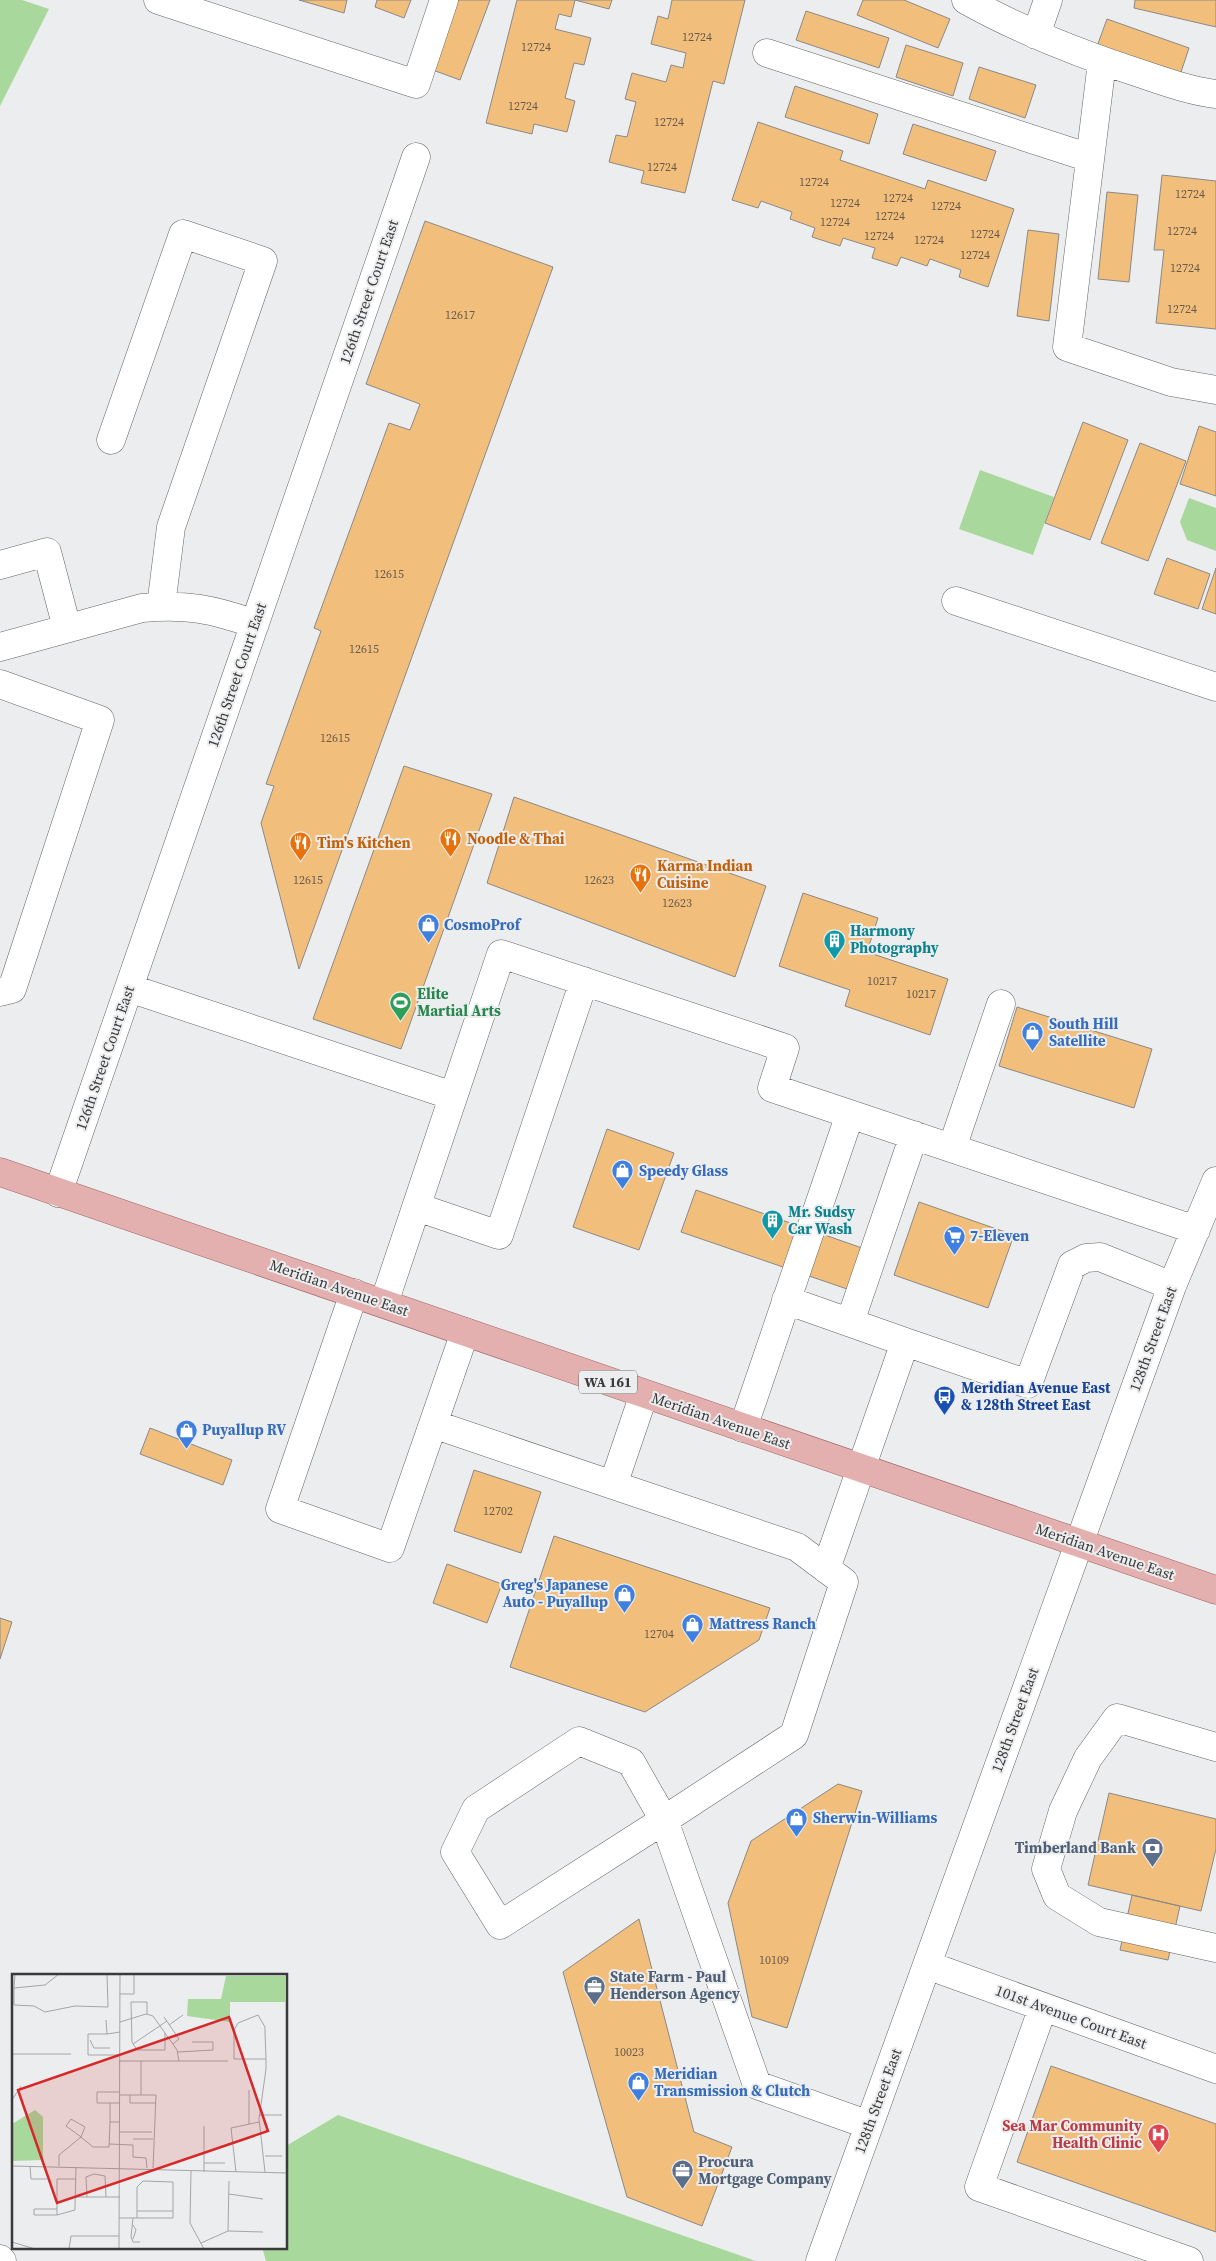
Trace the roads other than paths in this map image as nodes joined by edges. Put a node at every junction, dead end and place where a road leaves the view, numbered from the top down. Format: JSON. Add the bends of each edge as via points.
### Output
{"nodes":[{"id":1,"x":158,"y":0,"type":"edge"},
{"id":2,"x":444,"y":0,"type":"edge"},
{"id":3,"x":966,"y":0,"type":"edge"},
{"id":4,"x":1048,"y":0,"type":"edge"},
{"id":5,"x":1036,"y":35,"type":"junction"},
{"id":6,"x":767,"y":53,"type":"dead end"},
{"id":7,"x":1102,"y":62,"type":"junction"},
{"id":8,"x":1216,"y":94,"type":"edge"},
{"id":9,"x":416,"y":157,"type":"dead end"},
{"id":10,"x":1090,"y":158,"type":"junction"},
{"id":11,"x":1216,"y":390,"type":"edge"},
{"id":12,"x":110,"y":440,"type":"dead end"},
{"id":13,"x":0,"y":565,"type":"edge"},
{"id":14,"x":956,"y":601,"type":"dead end"},
{"id":15,"x":161,"y":606,"type":"junction"},
{"id":16,"x":255,"y":624,"type":"junction"},
{"id":17,"x":67,"y":628,"type":"junction"},
{"id":18,"x":0,"y":647,"type":"edge"},
{"id":19,"x":0,"y":684,"type":"edge"},
{"id":20,"x":1216,"y":687,"type":"edge"},
{"id":21,"x":584,"y":981,"type":"junction"},
{"id":22,"x":129,"y":988,"type":"junction"},
{"id":23,"x":0,"y":992,"type":"edge"},
{"id":24,"x":1001,"y":1004,"type":"dead end"},
{"id":25,"x":453,"y":1096,"type":"junction"},
{"id":26,"x":850,"y":1114,"type":"junction"},
{"id":27,"x":914,"y":1135,"type":"junction"},
{"id":28,"x":952,"y":1148,"type":"junction"},
{"id":29,"x":1,"y":1175,"type":"edge"},
{"id":30,"x":1216,"y":1182,"type":"edge"},
{"id":31,"x":58,"y":1192,"type":"junction"},
{"id":32,"x":417,"y":1207,"type":"junction"},
{"id":33,"x":1196,"y":1230,"type":"junction"},
{"id":34,"x":1172,"y":1286,"type":"junction"},
{"id":35,"x":354,"y":1293,"type":"junction"},
{"id":36,"x":786,"y":1300,"type":"junction"},
{"id":37,"x":384,"y":1303,"type":"junction"},
{"id":38,"x":850,"y":1322,"type":"junction"},
{"id":39,"x":465,"y":1332,"type":"junction"},
{"id":40,"x":905,"y":1342,"type":"junction"},
{"id":41,"x":644,"y":1394,"type":"junction"},
{"id":42,"x":433,"y":1424,"type":"junction"},
{"id":43,"x":742,"y":1428,"type":"junction"},
{"id":44,"x":861,"y":1468,"type":"junction"},
{"id":45,"x":613,"y":1485,"type":"junction"},
{"id":46,"x":1079,"y":1542,"type":"junction"},
{"id":47,"x":826,"y":1569,"type":"junction"},
{"id":48,"x":1216,"y":1590,"type":"edge"},
{"id":49,"x":1216,"y":1747,"type":"edge"},
{"id":50,"x":664,"y":1820,"type":"junction"},
{"id":51,"x":1216,"y":1948,"type":"edge"},
{"id":52,"x":927,"y":1965,"type":"junction"},
{"id":53,"x":1043,"y":2007,"type":"junction"},
{"id":54,"x":1216,"y":2069,"type":"edge"},
{"id":55,"x":869,"y":2125,"type":"junction"},
{"id":56,"x":820,"y":2261,"type":"edge"},
{"id":57,"x":1189,"y":2261,"type":"edge"}],
"edges":[{"from":1,"to":2,"type":"street","via":[[416,84]]},
{"from":3,"to":5,"type":"street"},
{"from":4,"to":5,"type":"street"},
{"from":5,"to":7,"type":"street"},
{"from":6,"to":10,"type":"street"},
{"from":7,"to":8,"type":"street"},
{"from":7,"to":10,"type":"street"},
{"from":9,"to":16,"type":"street","name":"126th Street Court East"},
{"from":10,"to":11,"type":"street","via":[[1067,347],[1171,382]]},
{"from":12,"to":15,"type":"street","via":[[183,234],[263,261],[171,527]]},
{"from":13,"to":17,"type":"street","via":[[47,552]]},
{"from":14,"to":20,"type":"street"},
{"from":15,"to":16,"type":"street","via":[[215,610]]},
{"from":15,"to":17,"type":"street"},
{"from":16,"to":22,"type":"street","name":"126th Street Court East"},
{"from":17,"to":18,"type":"street"},
{"from":19,"to":23,"type":"street","via":[[100,720],[12,989]]},
{"from":21,"to":25,"type":"street","via":[[501,954]]},
{"from":21,"to":26,"type":"street","via":[[785,1048],[772,1088]]},
{"from":21,"to":32,"type":"street","via":[[499,1235]]},
{"from":22,"to":25,"type":"street"},
{"from":22,"to":31,"type":"street","name":"126th Street Court East"},
{"from":24,"to":28,"type":"street"},
{"from":25,"to":32,"type":"street"},
{"from":26,"to":27,"type":"street"},
{"from":26,"to":36,"type":"street"},
{"from":27,"to":28,"type":"street"},
{"from":27,"to":38,"type":"street"},
{"from":28,"to":33,"type":"street"},
{"from":29,"to":31,"type":"main road","name":"Meridian Avenue East","number":"WA 161"},
{"from":30,"to":33,"type":"street","name":"128th Street East"},
{"from":31,"to":35,"type":"main road","name":"Meridian Avenue East","number":"WA 161"},
{"from":32,"to":37,"type":"street"},
{"from":33,"to":34,"type":"street","name":"128th Street East"},
{"from":34,"to":40,"type":"street","via":[[1100,1257],[1086,1258],[1072,1265],[1028,1384]]},
{"from":34,"to":46,"type":"street","name":"128th Street East"},
{"from":35,"to":37,"type":"main road","name":"Meridian Avenue East","number":"WA 161"},
{"from":35,"to":42,"type":"street","via":[[280,1509],[390,1548]]},
{"from":36,"to":38,"type":"street"},
{"from":36,"to":43,"type":"street"},
{"from":37,"to":39,"type":"main road","name":"Meridian Avenue East","number":"WA 161"},
{"from":38,"to":40,"type":"street"},
{"from":39,"to":41,"type":"main road","name":"Meridian Avenue East","number":"WA 161"},
{"from":39,"to":42,"type":"street"},
{"from":40,"to":44,"type":"street"},
{"from":41,"to":43,"type":"main road","name":"Meridian Avenue East","number":"WA 161"},
{"from":41,"to":45,"type":"street"},
{"from":42,"to":45,"type":"street"},
{"from":43,"to":44,"type":"main road","name":"Meridian Avenue East","number":"WA 161"},
{"from":44,"to":46,"type":"main road","name":"Meridian Avenue East","number":"WA 161"},
{"from":44,"to":47,"type":"street"},
{"from":45,"to":47,"type":"street","via":[[797,1547]]},
{"from":46,"to":48,"type":"main road","name":"Meridian Avenue East","number":"WA 161"},
{"from":46,"to":52,"type":"street","name":"128th Street East"},
{"from":47,"to":50,"type":"street","via":[[844,1582],[794,1735]]},
{"from":49,"to":51,"type":"street","via":[[1117,1718],[1088,1758],[1063,1810],[1046,1869],[1057,1896],[1099,1922]]},
{"from":50,"to":50,"type":"street","via":[[631,1762],[579,1741],[476,1809],[455,1852],[500,1925]]},
{"from":50,"to":55,"type":"street","via":[[756,2085]]},
{"from":52,"to":53,"type":"street","name":"101st Avenue Court East"},
{"from":52,"to":55,"type":"street","name":"128th Street East"},
{"from":53,"to":54,"type":"street","name":"101st Avenue Court East"},
{"from":53,"to":57,"type":"street","via":[[979,2187]]},
{"from":55,"to":56,"type":"street","name":"128th Street East"}]}
